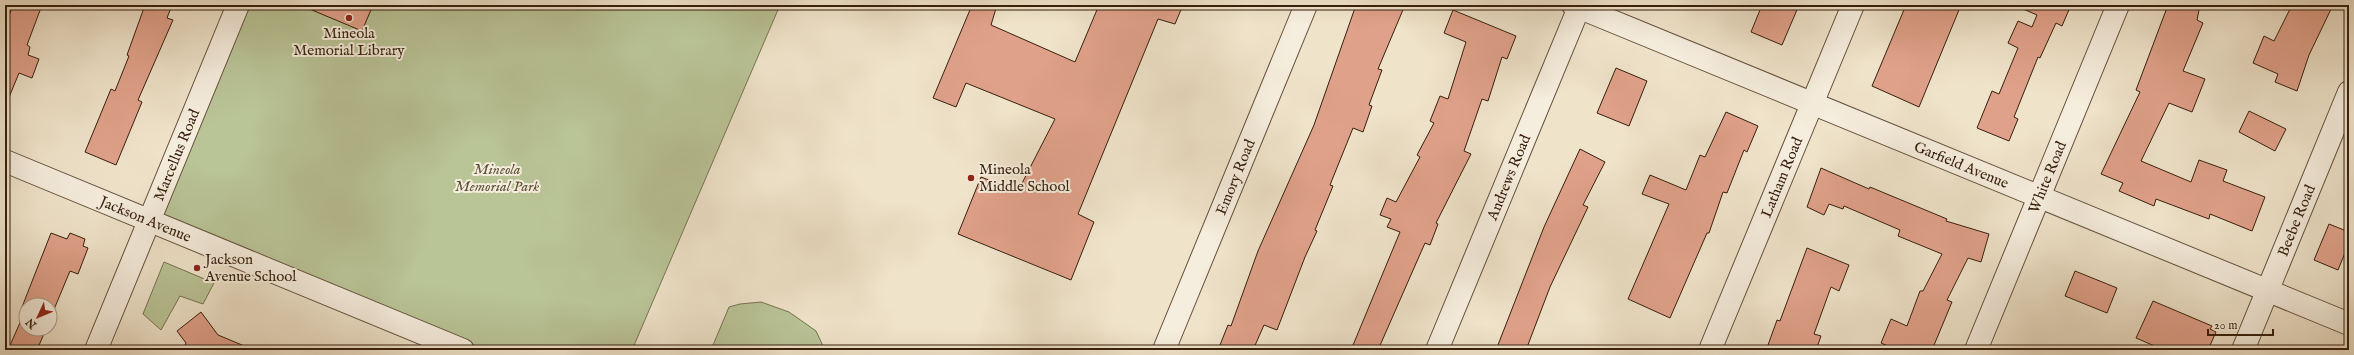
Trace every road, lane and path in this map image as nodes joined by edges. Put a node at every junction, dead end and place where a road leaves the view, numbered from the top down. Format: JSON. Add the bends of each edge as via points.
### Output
{"nodes":[{"id":1,"x":238,"y":5,"type":"edge"},
{"id":2,"x":1306,"y":5,"type":"edge"},
{"id":3,"x":1853,"y":5,"type":"edge"},
{"id":4,"x":2118,"y":5,"type":"edge"},
{"id":5,"x":1577,"y":6,"type":"edge"},
{"id":6,"x":2349,"y":92,"type":"edge"},
{"id":7,"x":1812,"y":104,"type":"junction"},
{"id":8,"x":5,"y":161,"type":"edge"},
{"id":9,"x":2039,"y":197,"type":"junction"},
{"id":10,"x":149,"y":220,"type":"junction"},
{"id":11,"x":2268,"y":291,"type":"junction"},
{"id":12,"x":2349,"y":324,"type":"edge"},
{"id":13,"x":96,"y":350,"type":"edge"},
{"id":14,"x":462,"y":350,"type":"edge"},
{"id":15,"x":1164,"y":350,"type":"edge"},
{"id":16,"x":1437,"y":350,"type":"edge"},
{"id":17,"x":1710,"y":350,"type":"edge"},
{"id":18,"x":1976,"y":350,"type":"edge"},
{"id":19,"x":2243,"y":350,"type":"edge"}],
"edges":[{"from":1,"to":10,"type":"street","name":"Marcellus Road"},
{"from":2,"to":15,"type":"street","name":"Emory Road"},
{"from":3,"to":7,"type":"street","name":"Latham Road"},
{"from":4,"to":9,"type":"street","name":"White Road"},
{"from":5,"to":7,"type":"street","name":"Garfield Avenue"},
{"from":5,"to":16,"type":"street","name":"Andrews Road"},
{"from":6,"to":11,"type":"street","name":"Beebe Road"},
{"from":7,"to":9,"type":"street","name":"Garfield Avenue"},
{"from":7,"to":17,"type":"street","name":"Latham Road"},
{"from":8,"to":10,"type":"street","name":"Jackson Avenue"},
{"from":9,"to":11,"type":"street","name":"Garfield Avenue"},
{"from":9,"to":18,"type":"street","name":"White Road"},
{"from":10,"to":13,"type":"street","name":"Marcellus Road"},
{"from":10,"to":14,"type":"street","name":"Jackson Avenue"},
{"from":11,"to":12,"type":"street","name":"Garfield Avenue"},
{"from":11,"to":19,"type":"street","name":"Beebe Road"}]}
